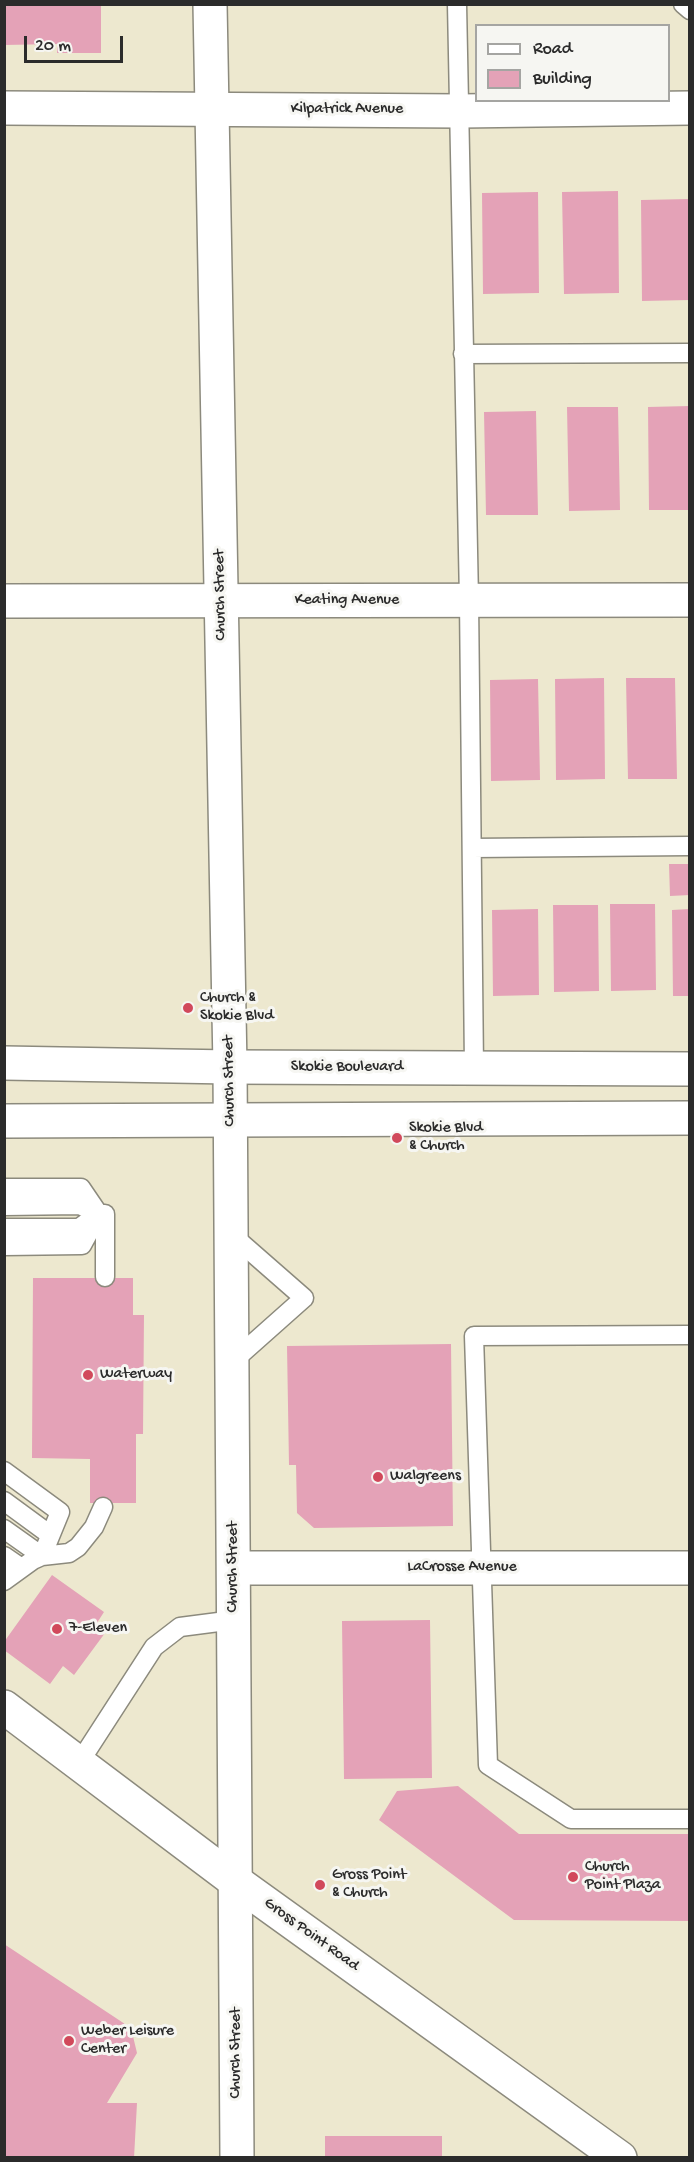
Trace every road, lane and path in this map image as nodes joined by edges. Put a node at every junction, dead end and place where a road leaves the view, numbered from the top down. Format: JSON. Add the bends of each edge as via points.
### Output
{"nodes":[{"id":1,"x":210,"y":4,"type":"edge"},
{"id":2,"x":457,"y":4,"type":"edge"},
{"id":3,"x":683,"y":4,"type":"edge"},
{"id":4,"x":690,"y":10,"type":"edge"},
{"id":5,"x":4,"y":108,"type":"edge"},
{"id":6,"x":212,"y":108,"type":"junction"},
{"id":7,"x":690,"y":108,"type":"edge"},
{"id":8,"x":461,"y":111,"type":"junction"},
{"id":9,"x":690,"y":353,"type":"edge"},
{"id":10,"x":463,"y":354,"type":"junction"},
{"id":11,"x":469,"y":600,"type":"junction"},
{"id":12,"x":690,"y":600,"type":"edge"},
{"id":13,"x":4,"y":601,"type":"edge"},
{"id":14,"x":221,"y":601,"type":"junction"},
{"id":15,"x":690,"y":846,"type":"edge"},
{"id":16,"x":472,"y":848,"type":"junction"},
{"id":17,"x":4,"y":1063,"type":"edge"},
{"id":18,"x":230,"y":1067,"type":"junction"},
{"id":19,"x":474,"y":1068,"type":"junction"},
{"id":20,"x":690,"y":1069,"type":"edge"},
{"id":21,"x":690,"y":1118,"type":"edge"},
{"id":22,"x":231,"y":1120,"type":"junction"},
{"id":23,"x":4,"y":1121,"type":"edge"},
{"id":24,"x":4,"y":1188,"type":"edge"},
{"id":25,"x":4,"y":1206,"type":"edge"},
{"id":26,"x":99,"y":1214,"type":"junction"},
{"id":27,"x":4,"y":1228,"type":"edge"},
{"id":28,"x":232,"y":1235,"type":"junction"},
{"id":29,"x":4,"y":1246,"type":"edge"},
{"id":30,"x":105,"y":1277,"type":"dead end"},
{"id":31,"x":690,"y":1335,"type":"edge"},
{"id":32,"x":232,"y":1362,"type":"junction"},
{"id":33,"x":4,"y":1472,"type":"edge"},
{"id":34,"x":4,"y":1501,"type":"edge"},
{"id":35,"x":103,"y":1507,"type":"dead end"},
{"id":36,"x":4,"y":1528,"type":"edge"},
{"id":37,"x":49,"y":1534,"type":"junction"},
{"id":38,"x":4,"y":1556,"type":"edge"},
{"id":39,"x":42,"y":1556,"type":"junction"},
{"id":40,"x":20,"y":1567,"type":"junction"},
{"id":41,"x":234,"y":1568,"type":"junction"},
{"id":42,"x":690,"y":1568,"type":"edge"},
{"id":43,"x":482,"y":1569,"type":"junction"},
{"id":44,"x":5,"y":1581,"type":"edge"},
{"id":45,"x":234,"y":1620,"type":"junction"},
{"id":46,"x":4,"y":1707,"type":"edge"},
{"id":47,"x":79,"y":1763,"type":"junction"},
{"id":48,"x":690,"y":1819,"type":"edge"},
{"id":49,"x":235,"y":1881,"type":"junction"},
{"id":50,"x":237,"y":2157,"type":"edge"},
{"id":51,"x":620,"y":2157,"type":"edge"}],
"edges":[{"from":1,"to":6,"type":"street","name":"Church Street"},
{"from":2,"to":8,"type":"lane"},
{"from":3,"to":4,"type":"lane"},
{"from":5,"to":6,"type":"street","name":"Kilpatrick Avenue"},
{"from":6,"to":8,"type":"street","name":"Kilpatrick Avenue"},
{"from":6,"to":14,"type":"street","name":"Church Street"},
{"from":7,"to":8,"type":"street","name":"Kilpatrick Avenue"},
{"from":8,"to":10,"type":"lane"},
{"from":9,"to":10,"type":"lane"},
{"from":10,"to":11,"type":"lane"},
{"from":11,"to":12,"type":"street","name":"Keating Avenue"},
{"from":11,"to":14,"type":"street","name":"Keating Avenue"},
{"from":11,"to":16,"type":"lane"},
{"from":13,"to":14,"type":"street","name":"Keating Avenue"},
{"from":14,"to":18,"type":"street","name":"Church Street"},
{"from":15,"to":16,"type":"lane"},
{"from":16,"to":19,"type":"lane"},
{"from":17,"to":18,"type":"street","name":"Skokie Boulevard"},
{"from":18,"to":19,"type":"street","name":"Skokie Boulevard"},
{"from":18,"to":22,"type":"street","name":"Church Street"},
{"from":19,"to":20,"type":"street","name":"Skokie Boulevard"},
{"from":21,"to":22,"type":"street"},
{"from":22,"to":23,"type":"street"},
{"from":22,"to":28,"type":"street","name":"Church Street"},
{"from":24,"to":26,"type":"lane","via":[[81,1188]]},
{"from":25,"to":26,"type":"lane","via":[[80,1205]]},
{"from":26,"to":27,"type":"lane","via":[[79,1228]]},
{"from":26,"to":29,"type":"lane","via":[[82,1245]]},
{"from":26,"to":30,"type":"lane","via":[[105,1214]]},
{"from":28,"to":32,"type":"street","name":"Church Street"},
{"from":28,"to":32,"type":"lane","via":[[304,1298]]},
{"from":31,"to":43,"type":"lane","via":[[474,1336]]},
{"from":32,"to":41,"type":"street","name":"Church Street"},
{"from":33,"to":37,"type":"lane","via":[[60,1512]]},
{"from":34,"to":37,"type":"lane"},
{"from":35,"to":39,"type":"lane","via":[[78,1547],[69,1553]]},
{"from":36,"to":39,"type":"lane"},
{"from":37,"to":39,"type":"lane"},
{"from":38,"to":40,"type":"lane"},
{"from":39,"to":40,"type":"lane"},
{"from":40,"to":44,"type":"lane"},
{"from":41,"to":43,"type":"street","name":"LaCrosse Avenue"},
{"from":41,"to":45,"type":"street","name":"Church Street"},
{"from":42,"to":43,"type":"street","name":"LaCrosse Avenue"},
{"from":43,"to":48,"type":"lane","via":[[488,1765],[571,1819]]},
{"from":45,"to":47,"type":"lane","via":[[180,1627],[154,1647]]},
{"from":45,"to":49,"type":"street","name":"Church Street"},
{"from":46,"to":47,"type":"street","name":"Gross Point Road"},
{"from":47,"to":49,"type":"street","name":"Gross Point Road"},
{"from":49,"to":50,"type":"street","name":"Church Street"},
{"from":49,"to":51,"type":"street","name":"Gross Point Road"}]}
